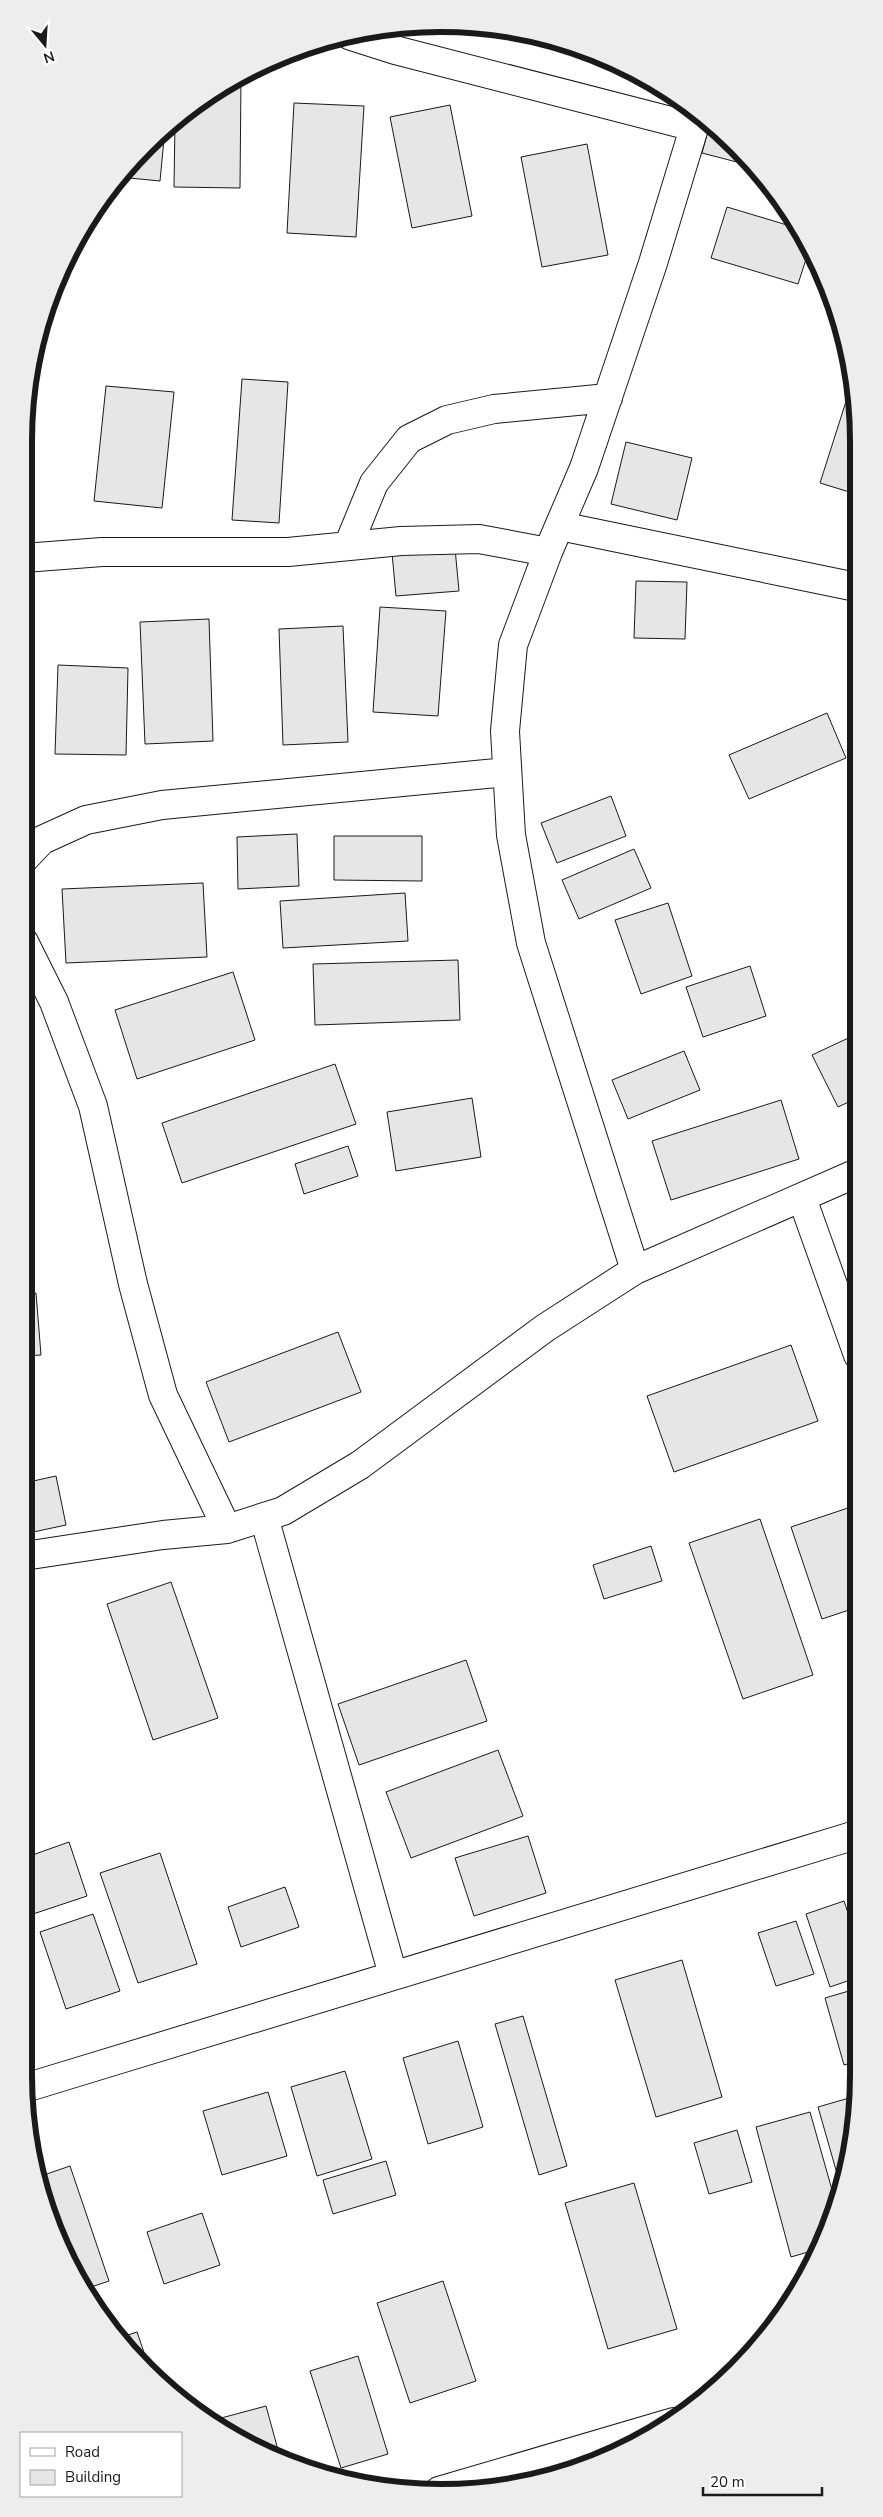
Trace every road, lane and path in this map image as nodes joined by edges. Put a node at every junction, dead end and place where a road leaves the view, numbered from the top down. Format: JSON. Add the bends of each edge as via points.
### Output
{"nodes":[{"id":1,"x":363,"y":40,"type":"edge"},
{"id":2,"x":696,"y":122,"type":"edge"},
{"id":3,"x":608,"y":398,"type":"junction"},
{"id":4,"x":560,"y":526,"type":"junction"},
{"id":5,"x":348,"y":546,"type":"junction"},
{"id":6,"x":548,"y":552,"type":"junction"},
{"id":7,"x":32,"y":557,"type":"edge"},
{"id":8,"x":850,"y":586,"type":"edge"},
{"id":9,"x":507,"y":772,"type":"junction"},
{"id":10,"x":32,"y":851,"type":"edge"},
{"id":11,"x":32,"y":958,"type":"edge"},
{"id":12,"x":850,"y":1176,"type":"edge"},
{"id":13,"x":802,"y":1198,"type":"junction"},
{"id":14,"x":635,"y":1270,"type":"junction"},
{"id":15,"x":850,"y":1333,"type":"edge"},
{"id":16,"x":264,"y":1518,"type":"junction"},
{"id":17,"x":227,"y":1529,"type":"junction"},
{"id":18,"x":32,"y":1555,"type":"edge"},
{"id":19,"x":850,"y":1837,"type":"edge"},
{"id":20,"x":393,"y":1975,"type":"junction"},
{"id":21,"x":32,"y":2086,"type":"edge"},
{"id":22,"x":645,"y":2431,"type":"edge"},
{"id":23,"x":463,"y":2484,"type":"edge"}],
"edges":[{"from":1,"to":2,"type":"street"},
{"from":2,"to":3,"type":"street"},
{"from":3,"to":4,"type":"street"},
{"from":3,"to":5,"type":"street","via":[[494,408],[447,420],[409,439],[374,483]]},
{"from":4,"to":6,"type":"street"},
{"from":4,"to":8,"type":"street"},
{"from":5,"to":6,"type":"street","via":[[479,539]]},
{"from":5,"to":7,"type":"street","via":[[288,552],[102,552]]},
{"from":6,"to":9,"type":"street","via":[[513,645],[505,731]]},
{"from":9,"to":10,"type":"street","via":[[162,805],[86,820],[42,840]]},
{"from":9,"to":14,"type":"street","via":[[511,835],[531,943]]},
{"from":11,"to":17,"type":"street","via":[[54,1002],[93,1106],[133,1284],[163,1395]]},
{"from":12,"to":13,"type":"street"},
{"from":13,"to":14,"type":"street"},
{"from":13,"to":15,"type":"street"},
{"from":14,"to":16,"type":"street","via":[[545,1328],[360,1465],[283,1511]]},
{"from":16,"to":17,"type":"street"},
{"from":16,"to":20,"type":"street"},
{"from":17,"to":18,"type":"street"},
{"from":19,"to":20,"type":"street"},
{"from":20,"to":21,"type":"street"},
{"from":22,"to":23,"type":"street"}]}
